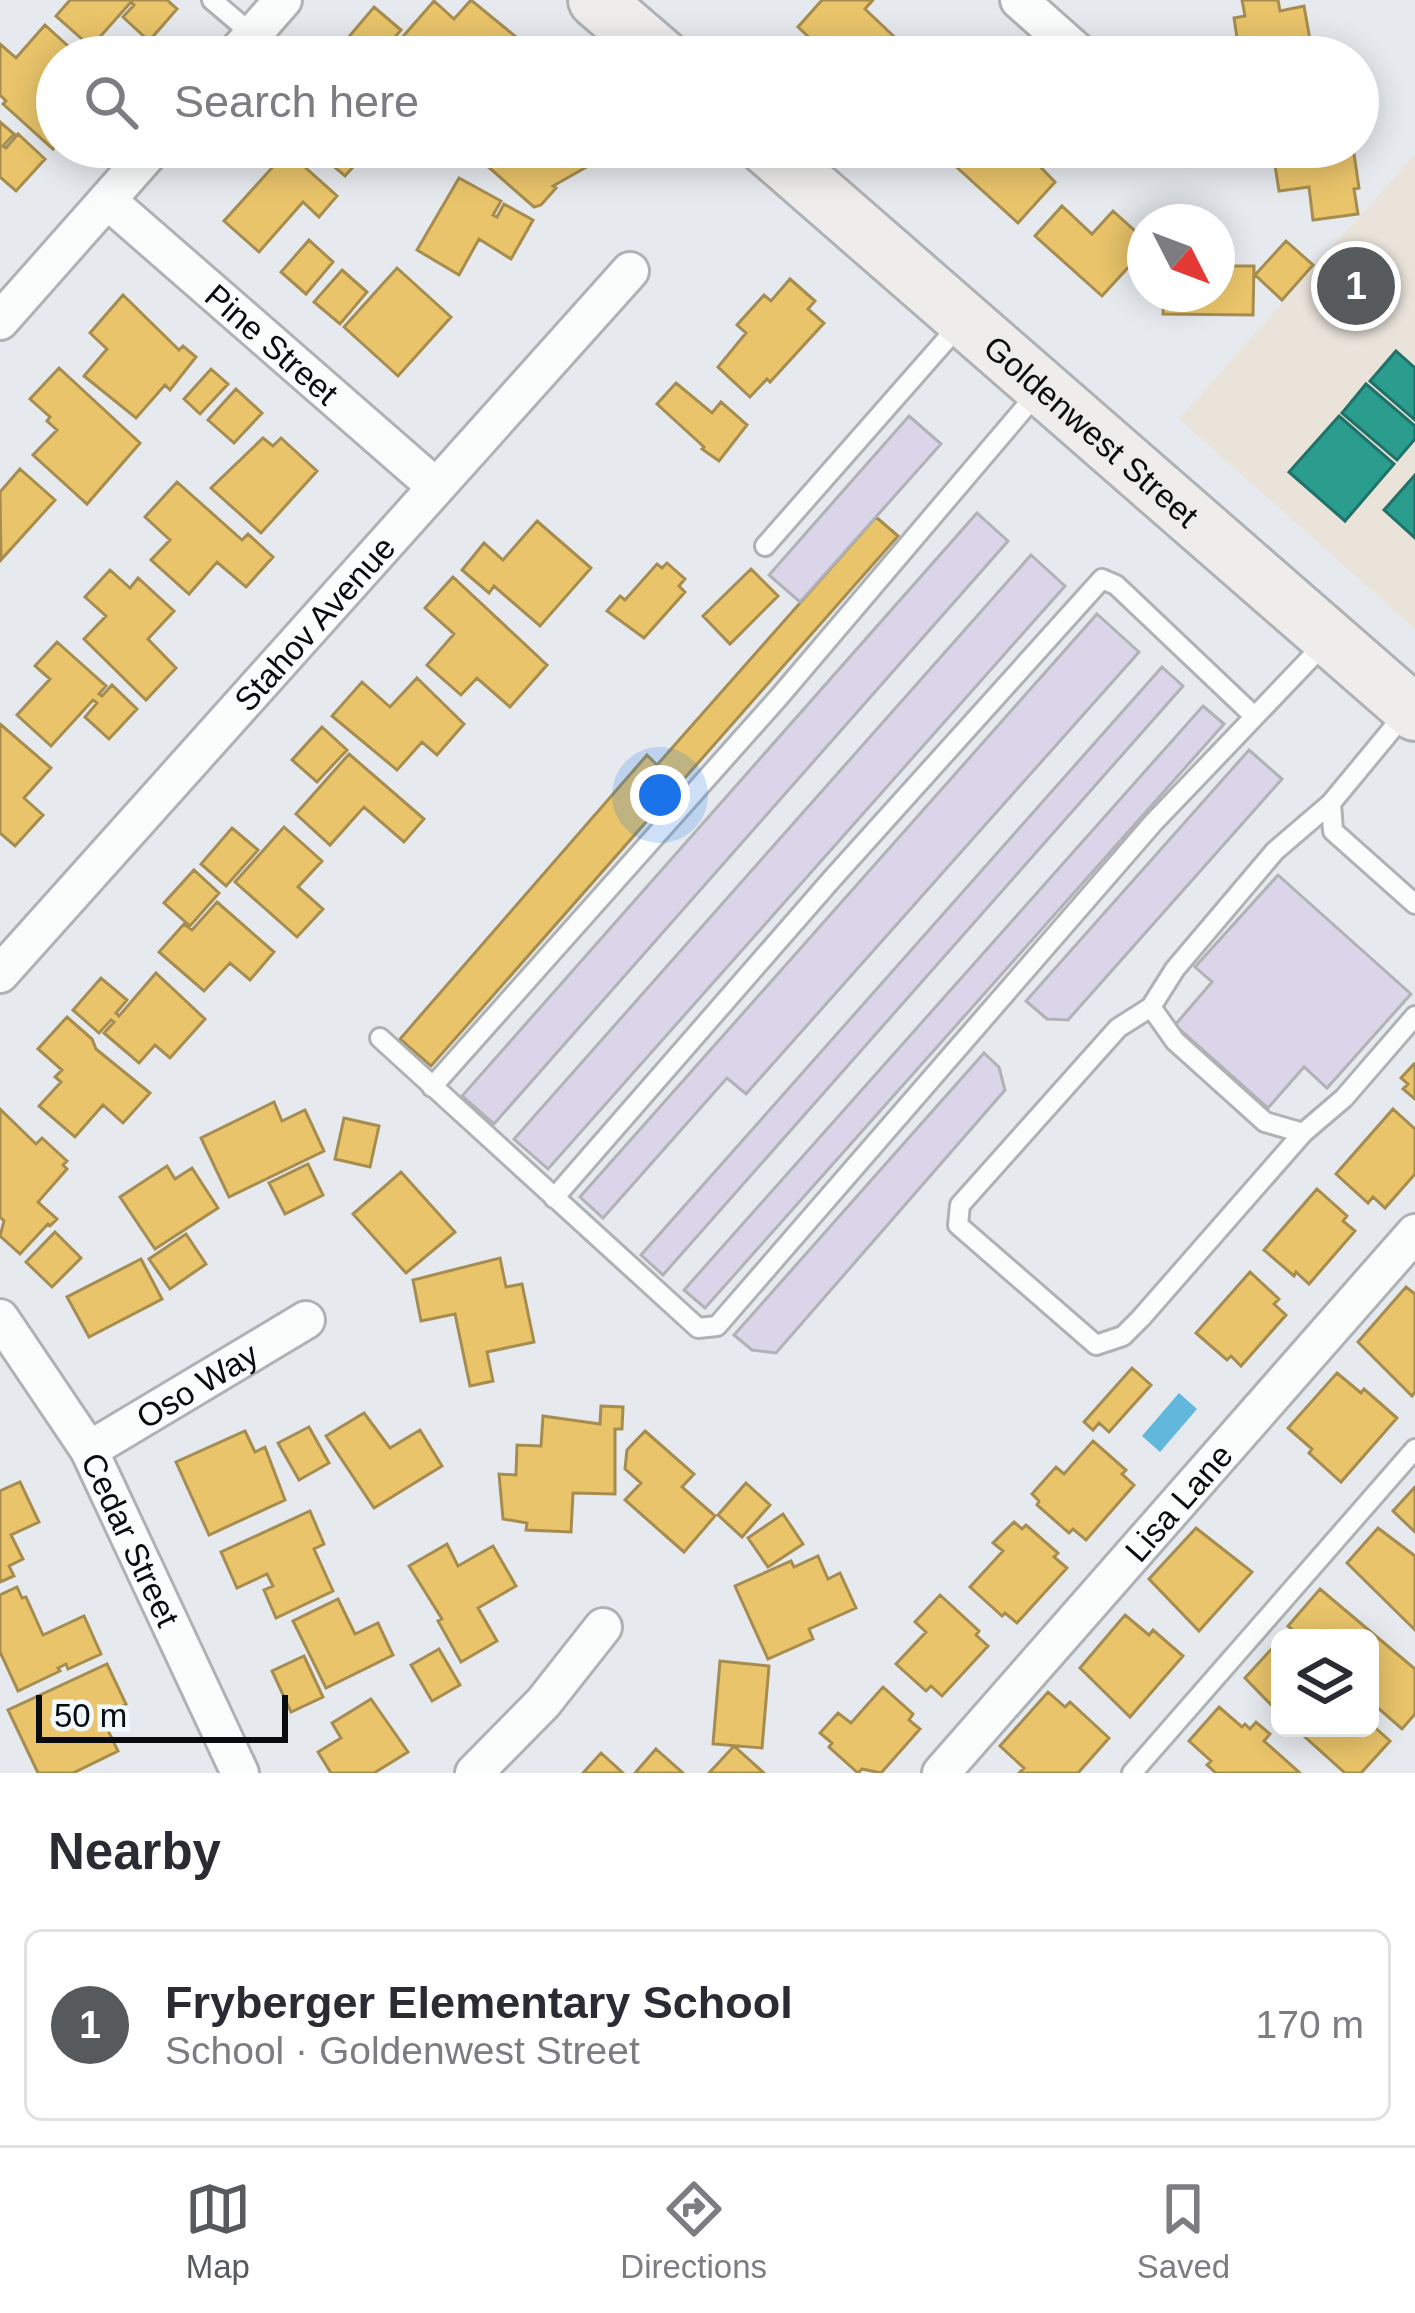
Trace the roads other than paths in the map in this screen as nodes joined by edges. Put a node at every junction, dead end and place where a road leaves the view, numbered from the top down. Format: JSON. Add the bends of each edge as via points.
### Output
{"nodes":[{"id":1,"x":212,"y":0,"type":"edge"},
{"id":2,"x":284,"y":0,"type":"edge"},
{"id":3,"x":596,"y":0,"type":"edge"},
{"id":4,"x":1019,"y":0,"type":"edge"},
{"id":5,"x":236,"y":36,"type":"edge"},
{"id":6,"x":252,"y":36,"type":"edge"},
{"id":7,"x":638,"y":36,"type":"edge"},
{"id":8,"x":1059,"y":36,"type":"edge"},
{"id":9,"x":135,"y":168,"type":"edge"},
{"id":10,"x":790,"y":168,"type":"edge"},
{"id":11,"x":106,"y":200,"type":"junction"},
{"id":12,"x":630,"y":271,"type":"dead end"},
{"id":13,"x":964,"y":319,"type":"junction"},
{"id":14,"x":0,"y":321,"type":"edge"},
{"id":15,"x":1042,"y":387,"type":"junction"},
{"id":16,"x":436,"y":487,"type":"junction"},
{"id":17,"x":765,"y":546,"type":"dead end"},
{"id":18,"x":1330,"y":638,"type":"junction"},
{"id":19,"x":1412,"y":711,"type":"edge"},
{"id":20,"x":1253,"y":715,"type":"junction"},
{"id":21,"x":1330,"y":803,"type":"junction"},
{"id":22,"x":1415,"y":904,"type":"edge"},
{"id":23,"x":0,"y":974,"type":"edge"},
{"id":24,"x":1151,"y":1006,"type":"junction"},
{"id":25,"x":1415,"y":1016,"type":"edge"},
{"id":26,"x":380,"y":1038,"type":"dead end"},
{"id":27,"x":432,"y":1087,"type":"junction"},
{"id":28,"x":1303,"y":1133,"type":"junction"},
{"id":29,"x":554,"y":1198,"type":"junction"},
{"id":30,"x":1415,"y":1233,"type":"edge"},
{"id":31,"x":0,"y":1318,"type":"edge"},
{"id":32,"x":306,"y":1320,"type":"dead end"},
{"id":33,"x":1415,"y":1449,"type":"edge"},
{"id":34,"x":89,"y":1450,"type":"junction"},
{"id":35,"x":603,"y":1628,"type":"dead end"},
{"id":36,"x":240,"y":1773,"type":"edge"},
{"id":37,"x":474,"y":1773,"type":"edge"},
{"id":38,"x":941,"y":1773,"type":"edge"},
{"id":39,"x":1132,"y":1773,"type":"edge"}],
"edges":[{"from":1,"to":5,"type":"lane"},
{"from":2,"to":6,"type":"street"},
{"from":3,"to":7,"type":"main road"},
{"from":4,"to":8,"type":"street"},
{"from":9,"to":11,"type":"street"},
{"from":10,"to":13,"type":"main road","name":"Goldenwest Street"},
{"from":11,"to":14,"type":"street"},
{"from":11,"to":16,"type":"street","name":"Pine Street"},
{"from":12,"to":16,"type":"street","name":"Stahov Avenue"},
{"from":13,"to":15,"type":"main road","name":"Goldenwest Street"},
{"from":13,"to":17,"type":"lane"},
{"from":15,"to":18,"type":"main road","name":"Goldenwest Street"},
{"from":15,"to":27,"type":"lane"},
{"from":16,"to":23,"type":"street","name":"Stahov Avenue"},
{"from":18,"to":19,"type":"main road","name":"Goldenwest Street"},
{"from":18,"to":20,"type":"lane"},
{"from":19,"to":21,"type":"lane"},
{"from":20,"to":29,"type":"lane","via":[[717,1326],[698,1328]]},
{"from":20,"to":29,"type":"lane","via":[[1102,579]]},
{"from":21,"to":22,"type":"lane","via":[[1333,831]]},
{"from":21,"to":24,"type":"lane","via":[[1275,851]]},
{"from":24,"to":28,"type":"lane","via":[[1175,1041],[1265,1122]]},
{"from":24,"to":28,"type":"lane","via":[[1118,1028],[960,1204],[958,1226],[1096,1345],[1124,1336]]},
{"from":25,"to":28,"type":"lane"},
{"from":26,"to":27,"type":"lane"},
{"from":27,"to":29,"type":"lane"},
{"from":30,"to":38,"type":"street","name":"Lisa Lane"},
{"from":31,"to":34,"type":"street","name":"Cedar Street"},
{"from":32,"to":34,"type":"street","name":"Oso Way"},
{"from":33,"to":39,"type":"lane"},
{"from":34,"to":36,"type":"street","name":"Cedar Street"},
{"from":35,"to":37,"type":"street"}]}
